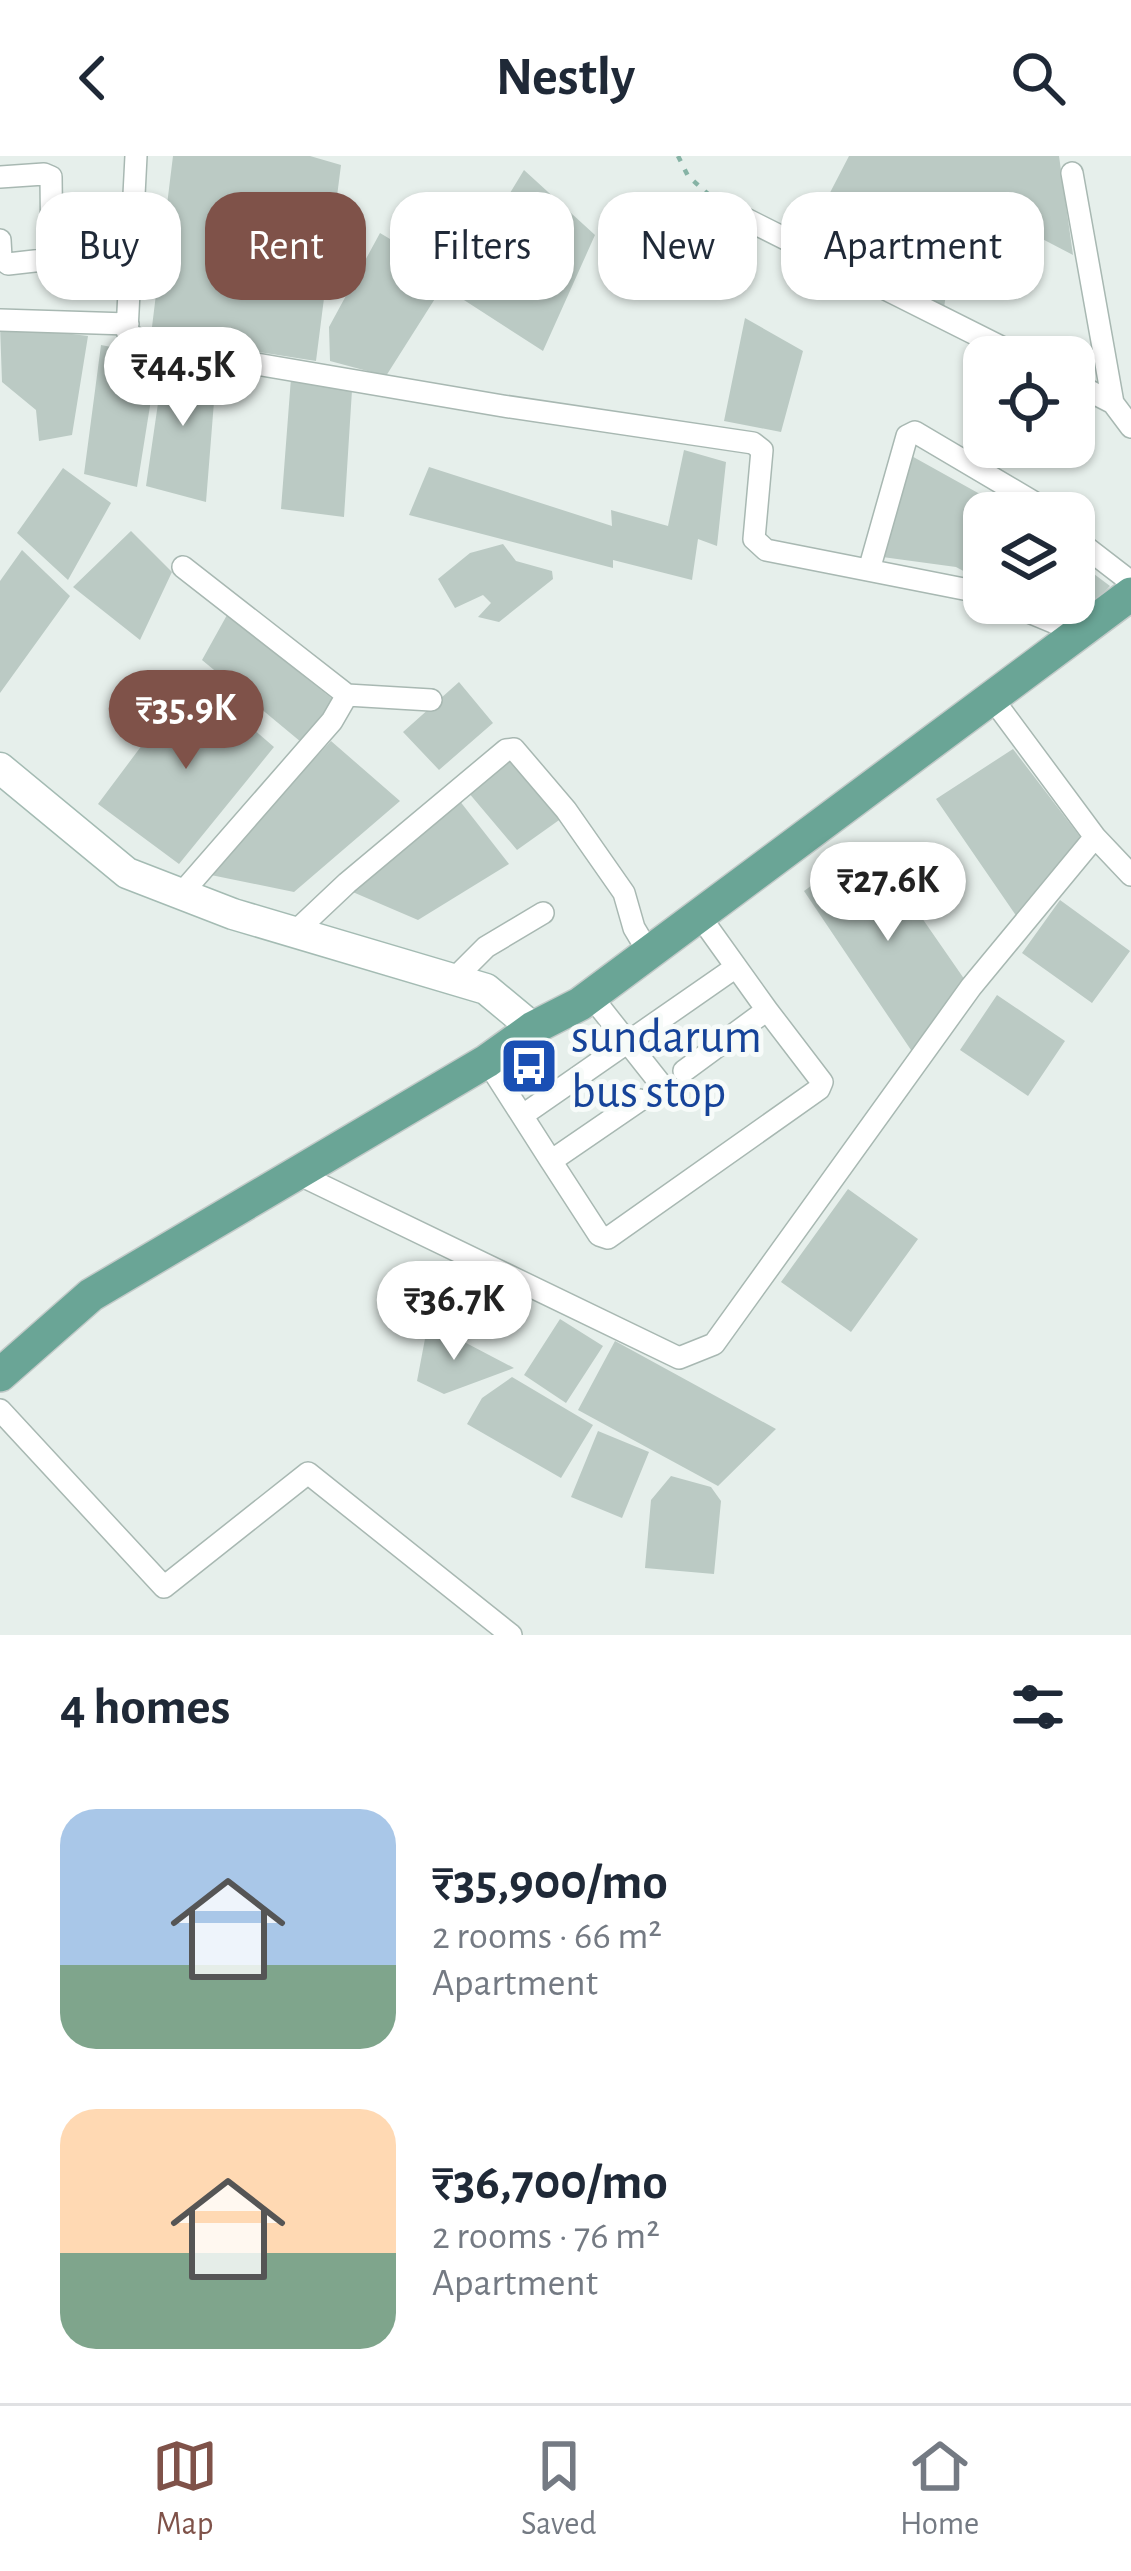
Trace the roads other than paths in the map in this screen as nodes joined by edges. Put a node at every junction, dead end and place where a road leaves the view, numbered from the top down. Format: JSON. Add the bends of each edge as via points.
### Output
{"nodes":[{"id":1,"x":136,"y":156,"type":"edge"},
{"id":2,"x":1072,"y":173,"type":"dead end"},
{"id":3,"x":0,"y":177,"type":"edge"},
{"id":4,"x":52,"y":192,"type":"edge"},
{"id":5,"x":134,"y":192,"type":"edge"},
{"id":6,"x":757,"y":225,"type":"edge"},
{"id":7,"x":0,"y":239,"type":"edge"},
{"id":8,"x":36,"y":263,"type":"edge"},
{"id":9,"x":129,"y":300,"type":"edge"},
{"id":10,"x":0,"y":320,"type":"edge"},
{"id":11,"x":128,"y":324,"type":"junction"},
{"id":12,"x":979,"y":336,"type":"edge"},
{"id":13,"x":1095,"y":394,"type":"edge"},
{"id":14,"x":1113,"y":403,"type":"junction"},
{"id":15,"x":1131,"y":427,"type":"edge"},
{"id":16,"x":1016,"y":492,"type":"edge"},
{"id":17,"x":1095,"y":554,"type":"edge"},
{"id":18,"x":183,"y":567,"type":"dead end"},
{"id":19,"x":869,"y":570,"type":"junction"},
{"id":20,"x":1131,"y":582,"type":"edge"},
{"id":21,"x":963,"y":589,"type":"edge"},
{"id":22,"x":1131,"y":593,"type":"edge"},
{"id":23,"x":1058,"y":624,"type":"edge"},
{"id":24,"x":1077,"y":632,"type":"junction"},
{"id":25,"x":346,"y":695,"type":"junction"},
{"id":26,"x":992,"y":698,"type":"junction"},
{"id":27,"x":430,"y":700,"type":"dead end"},
{"id":28,"x":0,"y":767,"type":"edge"},
{"id":29,"x":1095,"y":837,"type":"junction"},
{"id":30,"x":1131,"y":875,"type":"edge"},
{"id":31,"x":181,"y":894,"type":"junction"},
{"id":32,"x":543,"y":914,"type":"dead end"},
{"id":33,"x":699,"y":915,"type":"junction"},
{"id":34,"x":296,"y":932,"type":"junction"},
{"id":35,"x":649,"y":953,"type":"junction"},
{"id":36,"x":736,"y":967,"type":"junction"},
{"id":37,"x":453,"y":980,"type":"junction"},
{"id":38,"x":590,"y":996,"type":"junction"},
{"id":39,"x":767,"y":1010,"type":"junction"},
{"id":40,"x":533,"y":1028,"type":"junction"},
{"id":41,"x":628,"y":1042,"type":"junction"},
{"id":42,"x":487,"y":1061,"type":"junction"},
{"id":43,"x":684,"y":1071,"type":"dead end"},
{"id":44,"x":667,"y":1092,"type":"dead end"},
{"id":45,"x":640,"y":1100,"type":"dead end"},
{"id":46,"x":523,"y":1115,"type":"junction"},
{"id":47,"x":551,"y":1161,"type":"junction"},
{"id":48,"x":296,"y":1173,"type":"junction"},
{"id":49,"x":0,"y":1375,"type":"edge"},
{"id":50,"x":0,"y":1409,"type":"edge"},
{"id":51,"x":511,"y":1635,"type":"edge"}],
"edges":[{"from":1,"to":5,"type":"street"},
{"from":2,"to":14,"type":"street"},
{"from":3,"to":4,"type":"street","via":[[44,174],[52,177]]},
{"from":6,"to":12,"type":"street"},
{"from":7,"to":8,"type":"street","via":[[8,264]]},
{"from":9,"to":11,"type":"street"},
{"from":10,"to":11,"type":"street"},
{"from":11,"to":19,"type":"street","via":[[145,345],[752,443],[762,451],[754,539],[766,550]]},
{"from":13,"to":14,"type":"street"},
{"from":14,"to":15,"type":"street"},
{"from":16,"to":19,"type":"street","via":[[915,432],[907,436]]},
{"from":17,"to":20,"type":"street"},
{"from":18,"to":25,"type":"street"},
{"from":19,"to":21,"type":"street"},
{"from":22,"to":24,"type":"main road"},
{"from":23,"to":24,"type":"street"},
{"from":24,"to":26,"type":"main road"},
{"from":25,"to":27,"type":"street"},
{"from":25,"to":31,"type":"street","via":[[332,722]]},
{"from":26,"to":29,"type":"street"},
{"from":26,"to":33,"type":"main road"},
{"from":28,"to":31,"type":"street","via":[[127,874]]},
{"from":29,"to":30,"type":"street"},
{"from":29,"to":48,"type":"street","via":[[971,987],[714,1344],[679,1358]]},
{"from":31,"to":34,"type":"street"},
{"from":32,"to":37,"type":"street","via":[[486,947]]},
{"from":33,"to":35,"type":"main road"},
{"from":33,"to":36,"type":"street"},
{"from":34,"to":35,"type":"street","via":[[514,749],[624,893]]},
{"from":34,"to":37,"type":"street"},
{"from":35,"to":38,"type":"main road"},
{"from":36,"to":39,"type":"street"},
{"from":36,"to":41,"type":"street"},
{"from":37,"to":40,"type":"street","via":[[485,989]]},
{"from":38,"to":40,"type":"main road"},
{"from":38,"to":41,"type":"street"},
{"from":39,"to":43,"type":"street"},
{"from":39,"to":47,"type":"street","via":[[822,1082],[819,1089],[608,1238]]},
{"from":40,"to":42,"type":"main road"},
{"from":41,"to":44,"type":"street"},
{"from":41,"to":46,"type":"street"},
{"from":42,"to":46,"type":"street"},
{"from":42,"to":48,"type":"main road"},
{"from":45,"to":47,"type":"street"},
{"from":46,"to":47,"type":"street"},
{"from":48,"to":49,"type":"main road","via":[[91,1295]]},
{"from":50,"to":51,"type":"street","via":[[164,1587],[308,1473]]}]}
